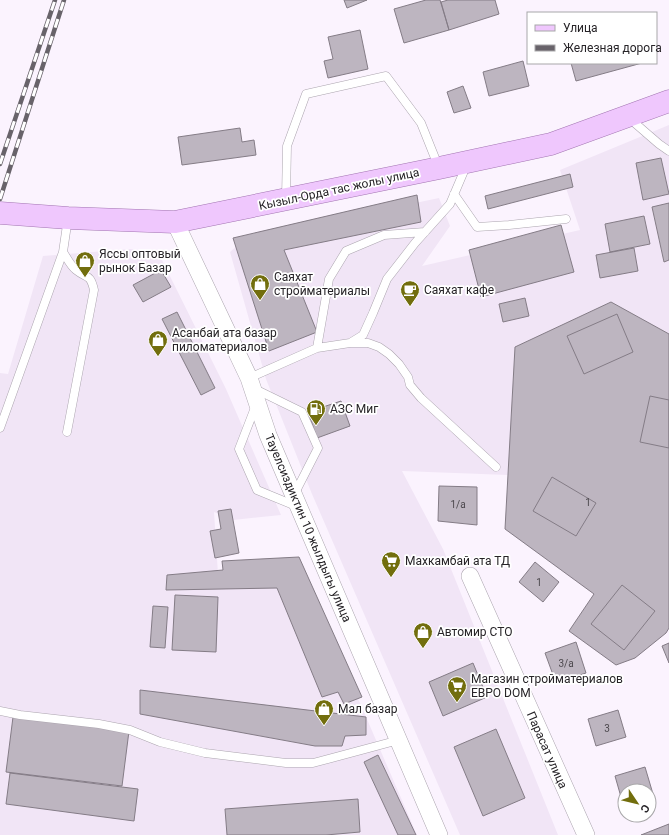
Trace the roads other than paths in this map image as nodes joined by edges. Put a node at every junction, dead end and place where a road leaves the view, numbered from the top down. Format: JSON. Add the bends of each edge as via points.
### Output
{"nodes":[{"id":1,"x":669,"y":101,"type":"edge"},
{"id":2,"x":627,"y":116,"type":"junction"},
{"id":3,"x":669,"y":151,"type":"edge"},
{"id":4,"x":469,"y":162,"type":"junction"},
{"id":5,"x":439,"y":168,"type":"junction"},
{"id":6,"x":454,"y":194,"type":"junction"},
{"id":7,"x":286,"y":200,"type":"junction"},
{"id":8,"x":0,"y":213,"type":"edge"},
{"id":9,"x":68,"y":218,"type":"junction"},
{"id":10,"x":566,"y":219,"type":"dead end"},
{"id":11,"x":175,"y":222,"type":"junction"},
{"id":12,"x":425,"y":232,"type":"junction"},
{"id":13,"x":63,"y":252,"type":"junction"},
{"id":14,"x":350,"y":343,"type":"junction"},
{"id":15,"x":317,"y":348,"type":"junction"},
{"id":16,"x":253,"y":389,"type":"junction"},
{"id":17,"x":0,"y":428,"type":"edge"},
{"id":18,"x":67,"y":432,"type":"dead end"},
{"id":19,"x":496,"y":467,"type":"dead end"},
{"id":20,"x":296,"y":501,"type":"junction"},
{"id":21,"x":470,"y":576,"type":"dead end"},
{"id":22,"x":0,"y":711,"type":"edge"},
{"id":23,"x":399,"y":740,"type":"junction"},
{"id":24,"x":439,"y":835,"type":"edge"},
{"id":25,"x":586,"y":835,"type":"edge"}],
"edges":[{"from":1,"to":2,"type":"main road","name":"Кызыл-Орда тас жолы улица"},
{"from":2,"to":3,"type":"lane"},
{"from":2,"to":4,"type":"main road","name":"Кызыл-Орда тас жолы улица","via":[[551,144]]},
{"from":4,"to":5,"type":"main road","name":"Кызыл-Орда тас жолы улица"},
{"from":4,"to":6,"type":"lane"},
{"from":5,"to":7,"type":"main road","name":"Кызыл-Орда тас жолы улица"},
{"from":5,"to":7,"type":"lane","via":[[421,123],[386,76],[306,94],[287,146]]},
{"from":6,"to":10,"type":"lane","via":[[478,227]]},
{"from":6,"to":12,"type":"lane","via":[[450,204]]},
{"from":7,"to":11,"type":"main road","name":"Кызыл-Орда тас жолы улица"},
{"from":8,"to":9,"type":"main road","name":"Кызыл-Орда тас жолы улица"},
{"from":9,"to":11,"type":"main road","name":"Кызыл-Орда тас жолы улица"},
{"from":9,"to":13,"type":"lane"},
{"from":11,"to":16,"type":"street","name":"Тауелсиздиктин 10 жылдыгы улица"},
{"from":12,"to":14,"type":"lane","via":[[387,278],[363,335]]},
{"from":12,"to":15,"type":"lane","via":[[384,235],[346,251],[329,279]]},
{"from":13,"to":17,"type":"lane"},
{"from":13,"to":18,"type":"lane","via":[[72,266],[92,281],[94,290]]},
{"from":14,"to":15,"type":"lane"},
{"from":14,"to":19,"type":"lane","via":[[368,343],[389,354],[399,364],[410,385],[421,398]]},
{"from":15,"to":16,"type":"lane"},
{"from":16,"to":20,"type":"street","name":"Тауелсиздиктин 10 жылдыгы улица","via":[[268,435]]},
{"from":16,"to":20,"type":"lane","via":[[239,449],[257,490]]},
{"from":16,"to":20,"type":"lane","via":[[302,412],[318,448]]},
{"from":20,"to":23,"type":"street","name":"Тауелсиздиктин 10 жылдыгы улица"},
{"from":21,"to":25,"type":"street","name":"Парасат улица"},
{"from":22,"to":23,"type":"lane","via":[[99,724],[130,730],[160,742],[205,753],[286,763],[313,763]]},
{"from":23,"to":24,"type":"street","name":"Тауелсиздиктин 10 жылдыгы улица"}]}
